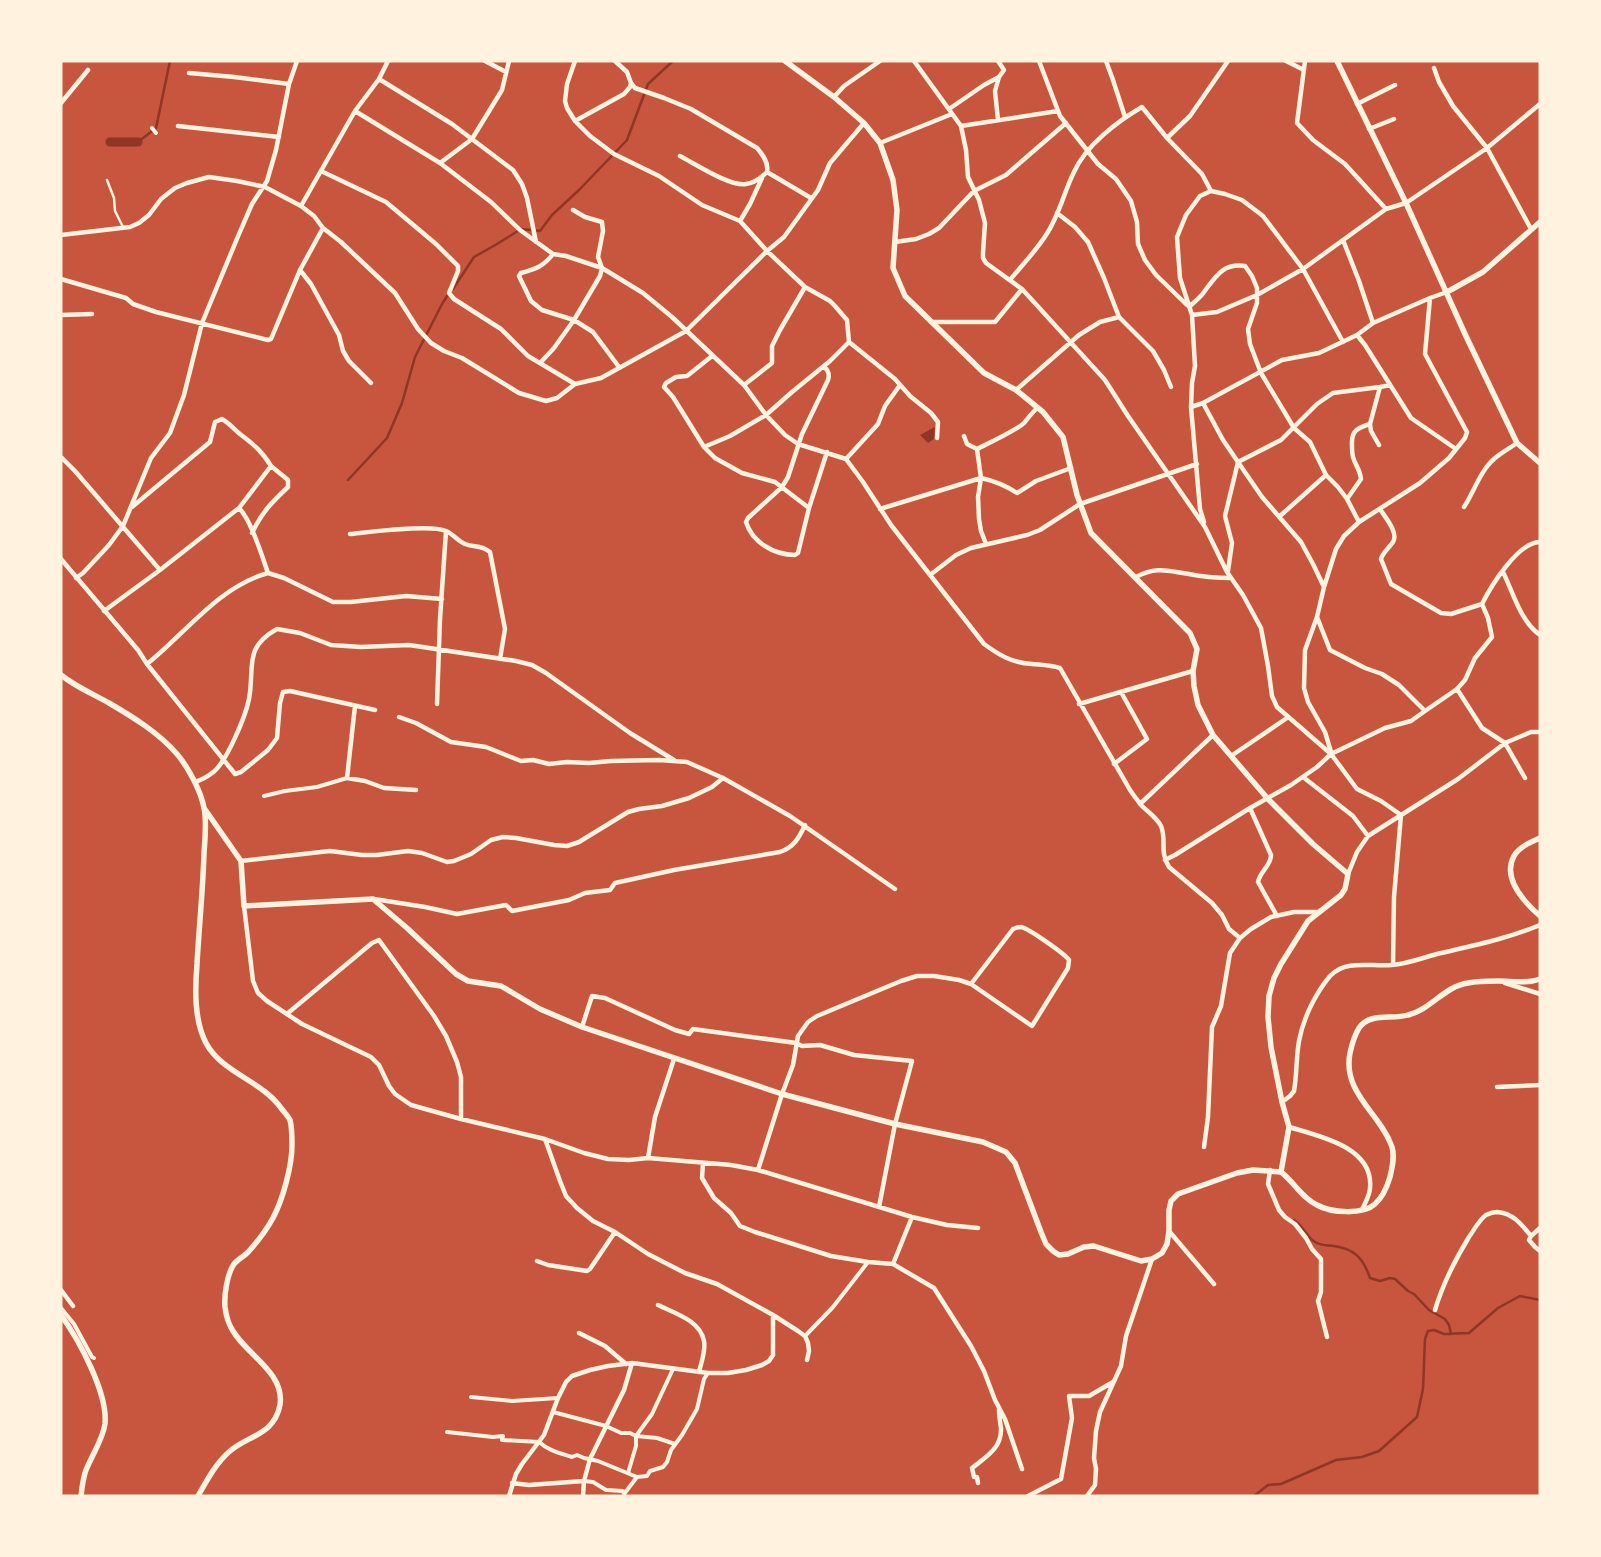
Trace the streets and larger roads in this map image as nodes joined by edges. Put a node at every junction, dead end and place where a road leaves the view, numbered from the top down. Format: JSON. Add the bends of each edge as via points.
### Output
{"nodes":[{"id":1,"x":297,"y":61,"type":"edge"},
{"id":2,"x":388,"y":61,"type":"edge"},
{"id":3,"x":485,"y":61,"type":"edge"},
{"id":4,"x":509,"y":61,"type":"edge"},
{"id":5,"x":575,"y":61,"type":"edge"},
{"id":6,"x":615,"y":61,"type":"edge"},
{"id":7,"x":785,"y":61,"type":"edge"},
{"id":8,"x":880,"y":61,"type":"edge"},
{"id":9,"x":914,"y":61,"type":"edge"},
{"id":10,"x":998,"y":61,"type":"edge"},
{"id":11,"x":1039,"y":61,"type":"edge"},
{"id":12,"x":1106,"y":61,"type":"edge"},
{"id":13,"x":1228,"y":61,"type":"edge"},
{"id":14,"x":1286,"y":61,"type":"edge"},
{"id":15,"x":1305,"y":61,"type":"edge"},
{"id":16,"x":1337,"y":61,"type":"edge"},
{"id":17,"x":1434,"y":68,"type":"dead end"},
{"id":18,"x":88,"y":70,"type":"dead end"},
{"id":19,"x":1304,"y":70,"type":"junction"},
{"id":20,"x":506,"y":72,"type":"junction"},
{"id":21,"x":189,"y":73,"type":"dead end"},
{"id":22,"x":999,"y":77,"type":"junction"},
{"id":23,"x":378,"y":78,"type":"junction"},
{"id":24,"x":631,"y":83,"type":"junction"},
{"id":25,"x":289,"y":84,"type":"junction"},
{"id":26,"x":1395,"y":85,"type":"dead end"},
{"id":27,"x":834,"y":97,"type":"junction"},
{"id":28,"x":61,"y":103,"type":"edge"},
{"id":29,"x":1357,"y":104,"type":"junction"},
{"id":30,"x":1540,"y":104,"type":"edge"},
{"id":31,"x":948,"y":108,"type":"junction"},
{"id":32,"x":1058,"y":110,"type":"junction"},
{"id":33,"x":355,"y":111,"type":"junction"},
{"id":34,"x":952,"y":114,"type":"junction"},
{"id":35,"x":1125,"y":117,"type":"junction"},
{"id":36,"x":1394,"y":119,"type":"dead end"},
{"id":37,"x":998,"y":120,"type":"junction"},
{"id":38,"x":575,"y":121,"type":"junction"},
{"id":39,"x":864,"y":123,"type":"junction"},
{"id":40,"x":1066,"y":123,"type":"junction"},
{"id":41,"x":178,"y":126,"type":"dead end"},
{"id":42,"x":960,"y":126,"type":"junction"},
{"id":43,"x":152,"y":128,"type":"dead end"},
{"id":44,"x":1369,"y":128,"type":"junction"},
{"id":45,"x":156,"y":133,"type":"dead end"},
{"id":46,"x":279,"y":137,"type":"junction"},
{"id":47,"x":472,"y":138,"type":"junction"},
{"id":48,"x":1168,"y":138,"type":"junction"},
{"id":49,"x":880,"y":143,"type":"junction"},
{"id":50,"x":1488,"y":148,"type":"junction"},
{"id":51,"x":1087,"y":151,"type":"junction"},
{"id":52,"x":680,"y":156,"type":"dead end"},
{"id":53,"x":440,"y":162,"type":"junction"},
{"id":54,"x":321,"y":171,"type":"junction"},
{"id":55,"x":767,"y":172,"type":"junction"},
{"id":56,"x":762,"y":177,"type":"junction"},
{"id":57,"x":265,"y":187,"type":"junction"},
{"id":58,"x":974,"y":191,"type":"junction"},
{"id":59,"x":1211,"y":191,"type":"junction"},
{"id":60,"x":811,"y":198,"type":"junction"},
{"id":61,"x":1406,"y":203,"type":"junction"},
{"id":62,"x":301,"y":206,"type":"junction"},
{"id":63,"x":1386,"y":209,"type":"junction"},
{"id":64,"x":574,"y":210,"type":"dead end"},
{"id":65,"x":1057,"y":213,"type":"junction"},
{"id":66,"x":740,"y":221,"type":"junction"},
{"id":67,"x":1540,"y":222,"type":"edge"},
{"id":68,"x":323,"y":228,"type":"junction"},
{"id":69,"x":1530,"y":229,"type":"junction"},
{"id":70,"x":61,"y":235,"type":"edge"},
{"id":71,"x":1343,"y":240,"type":"junction"},
{"id":72,"x":536,"y":242,"type":"junction"},
{"id":73,"x":895,"y":242,"type":"junction"},
{"id":74,"x":767,"y":251,"type":"junction"},
{"id":75,"x":553,"y":254,"type":"junction"},
{"id":76,"x":602,"y":268,"type":"junction"},
{"id":77,"x":1303,"y":269,"type":"junction"},
{"id":78,"x":300,"y":270,"type":"junction"},
{"id":79,"x":61,"y":279,"type":"edge"},
{"id":80,"x":1010,"y":280,"type":"junction"},
{"id":81,"x":804,"y":287,"type":"junction"},
{"id":82,"x":1022,"y":289,"type":"junction"},
{"id":83,"x":1447,"y":292,"type":"junction"},
{"id":84,"x":1257,"y":295,"type":"junction"},
{"id":85,"x":1430,"y":298,"type":"junction"},
{"id":86,"x":1189,"y":307,"type":"junction"},
{"id":87,"x":92,"y":314,"type":"dead end"},
{"id":88,"x":61,"y":315,"type":"edge"},
{"id":89,"x":1192,"y":315,"type":"junction"},
{"id":90,"x":1118,"y":317,"type":"junction"},
{"id":91,"x":574,"y":320,"type":"junction"},
{"id":92,"x":931,"y":322,"type":"junction"},
{"id":93,"x":202,"y":323,"type":"junction"},
{"id":94,"x":1373,"y":323,"type":"junction"},
{"id":95,"x":686,"y":331,"type":"junction"},
{"id":96,"x":1357,"y":335,"type":"junction"},
{"id":97,"x":850,"y":342,"type":"junction"},
{"id":98,"x":1343,"y":342,"type":"junction"},
{"id":99,"x":1070,"y":343,"type":"junction"},
{"id":100,"x":712,"y":356,"type":"junction"},
{"id":101,"x":541,"y":362,"type":"junction"},
{"id":102,"x":824,"y":366,"type":"junction"},
{"id":103,"x":619,"y":367,"type":"junction"},
{"id":104,"x":1261,"y":373,"type":"junction"},
{"id":105,"x":371,"y":383,"type":"dead end"},
{"id":106,"x":575,"y":384,"type":"junction"},
{"id":107,"x":744,"y":385,"type":"junction"},
{"id":108,"x":900,"y":385,"type":"junction"},
{"id":109,"x":1390,"y":385,"type":"junction"},
{"id":110,"x":1171,"y":387,"type":"dead end"},
{"id":111,"x":1380,"y":387,"type":"junction"},
{"id":112,"x":1016,"y":390,"type":"junction"},
{"id":113,"x":1203,"y":403,"type":"junction"},
{"id":114,"x":1191,"y":407,"type":"junction"},
{"id":115,"x":1037,"y":408,"type":"junction"},
{"id":116,"x":766,"y":415,"type":"junction"},
{"id":117,"x":1370,"y":424,"type":"junction"},
{"id":118,"x":1294,"y":428,"type":"junction"},
{"id":119,"x":964,"y":436,"type":"dead end"},
{"id":120,"x":937,"y":438,"type":"dead end"},
{"id":121,"x":1517,"y":443,"type":"junction"},
{"id":122,"x":798,"y":444,"type":"junction"},
{"id":123,"x":1379,"y":445,"type":"dead end"},
{"id":124,"x":704,"y":447,"type":"junction"},
{"id":125,"x":977,"y":449,"type":"junction"},
{"id":126,"x":1456,"y":449,"type":"junction"},
{"id":127,"x":827,"y":452,"type":"junction"},
{"id":128,"x":62,"y":459,"type":"edge"},
{"id":129,"x":846,"y":459,"type":"junction"},
{"id":130,"x":1238,"y":462,"type":"junction"},
{"id":131,"x":1540,"y":463,"type":"edge"},
{"id":132,"x":1197,"y":464,"type":"junction"},
{"id":133,"x":271,"y":466,"type":"junction"},
{"id":134,"x":1071,"y":468,"type":"junction"},
{"id":135,"x":1167,"y":473,"type":"junction"},
{"id":136,"x":1326,"y":476,"type":"junction"},
{"id":137,"x":981,"y":478,"type":"junction"},
{"id":138,"x":782,"y":487,"type":"junction"},
{"id":139,"x":1347,"y":499,"type":"junction"},
{"id":140,"x":1080,"y":504,"type":"junction"},
{"id":141,"x":1464,"y":507,"type":"dead end"},
{"id":142,"x":131,"y":508,"type":"junction"},
{"id":143,"x":809,"y":508,"type":"junction"},
{"id":144,"x":240,"y":509,"type":"junction"},
{"id":145,"x":880,"y":509,"type":"junction"},
{"id":146,"x":1380,"y":509,"type":"junction"},
{"id":147,"x":1280,"y":516,"type":"junction"},
{"id":148,"x":1359,"y":522,"type":"junction"},
{"id":149,"x":123,"y":526,"type":"junction"},
{"id":150,"x":1205,"y":527,"type":"junction"},
{"id":151,"x":446,"y":531,"type":"junction"},
{"id":152,"x":252,"y":533,"type":"junction"},
{"id":153,"x":350,"y":534,"type":"dead end"},
{"id":154,"x":1540,"y":542,"type":"edge"},
{"id":155,"x":986,"y":544,"type":"junction"},
{"id":156,"x":61,"y":559,"type":"edge"},
{"id":157,"x":160,"y":570,"type":"junction"},
{"id":158,"x":1227,"y":572,"type":"junction"},
{"id":159,"x":1503,"y":572,"type":"junction"},
{"id":160,"x":268,"y":573,"type":"junction"},
{"id":161,"x":930,"y":575,"type":"junction"},
{"id":162,"x":76,"y":578,"type":"junction"},
{"id":163,"x":1136,"y":578,"type":"junction"},
{"id":164,"x":1231,"y":578,"type":"junction"},
{"id":165,"x":1324,"y":587,"type":"junction"},
{"id":166,"x":442,"y":599,"type":"junction"},
{"id":167,"x":1482,"y":604,"type":"junction"},
{"id":168,"x":104,"y":611,"type":"junction"},
{"id":169,"x":1317,"y":617,"type":"junction"},
{"id":170,"x":1540,"y":635,"type":"edge"},
{"id":171,"x":440,"y":649,"type":"junction"},
{"id":172,"x":500,"y":659,"type":"junction"},
{"id":173,"x":147,"y":664,"type":"junction"},
{"id":174,"x":1193,"y":671,"type":"junction"},
{"id":175,"x":61,"y":675,"type":"edge"},
{"id":176,"x":1457,"y":689,"type":"junction"},
{"id":177,"x":1121,"y":692,"type":"junction"},
{"id":178,"x":437,"y":704,"type":"dead end"},
{"id":179,"x":1079,"y":704,"type":"junction"},
{"id":180,"x":355,"y":706,"type":"junction"},
{"id":181,"x":375,"y":710,"type":"dead end"},
{"id":182,"x":1425,"y":711,"type":"junction"},
{"id":183,"x":399,"y":717,"type":"dead end"},
{"id":184,"x":1288,"y":718,"type":"junction"},
{"id":185,"x":1540,"y":732,"type":"edge"},
{"id":186,"x":1212,"y":735,"type":"junction"},
{"id":187,"x":1505,"y":743,"type":"junction"},
{"id":188,"x":1331,"y":754,"type":"junction"},
{"id":189,"x":1231,"y":756,"type":"junction"},
{"id":190,"x":223,"y":760,"type":"junction"},
{"id":191,"x":674,"y":760,"type":"junction"},
{"id":192,"x":1114,"y":764,"type":"junction"},
{"id":193,"x":1303,"y":777,"type":"junction"},
{"id":194,"x":347,"y":778,"type":"junction"},
{"id":195,"x":723,"y":778,"type":"junction"},
{"id":196,"x":1525,"y":778,"type":"dead end"},
{"id":197,"x":195,"y":782,"type":"junction"},
{"id":198,"x":416,"y":790,"type":"dead end"},
{"id":199,"x":264,"y":796,"type":"dead end"},
{"id":200,"x":1268,"y":799,"type":"junction"},
{"id":201,"x":1140,"y":804,"type":"junction"},
{"id":202,"x":204,"y":808,"type":"junction"},
{"id":203,"x":1250,"y":808,"type":"junction"},
{"id":204,"x":1401,"y":815,"type":"junction"},
{"id":205,"x":805,"y":825,"type":"junction"},
{"id":206,"x":1368,"y":836,"type":"junction"},
{"id":207,"x":1540,"y":838,"type":"edge"},
{"id":208,"x":1165,"y":860,"type":"junction"},
{"id":209,"x":241,"y":861,"type":"junction"},
{"id":210,"x":1348,"y":874,"type":"junction"},
{"id":211,"x":895,"y":889,"type":"dead end"},
{"id":212,"x":373,"y":899,"type":"junction"},
{"id":213,"x":244,"y":906,"type":"junction"},
{"id":214,"x":1318,"y":912,"type":"junction"},
{"id":215,"x":1277,"y":916,"type":"junction"},
{"id":216,"x":1540,"y":916,"type":"edge"},
{"id":217,"x":1540,"y":925,"type":"edge"},
{"id":218,"x":1240,"y":938,"type":"junction"},
{"id":219,"x":1393,"y":965,"type":"junction"},
{"id":220,"x":1540,"y":979,"type":"edge"},
{"id":221,"x":1498,"y":981,"type":"junction"},
{"id":222,"x":971,"y":984,"type":"junction"},
{"id":223,"x":1540,"y":994,"type":"edge"},
{"id":224,"x":288,"y":1013,"type":"junction"},
{"id":225,"x":582,"y":1027,"type":"junction"},
{"id":226,"x":796,"y":1043,"type":"junction"},
{"id":227,"x":674,"y":1059,"type":"junction"},
{"id":228,"x":1540,"y":1085,"type":"edge"},
{"id":229,"x":1497,"y":1087,"type":"dead end"},
{"id":230,"x":782,"y":1094,"type":"junction"},
{"id":231,"x":1282,"y":1102,"type":"junction"},
{"id":232,"x":461,"y":1119,"type":"junction"},
{"id":233,"x":895,"y":1124,"type":"junction"},
{"id":234,"x":1290,"y":1127,"type":"junction"},
{"id":235,"x":545,"y":1139,"type":"junction"},
{"id":236,"x":1204,"y":1148,"type":"dead end"},
{"id":237,"x":648,"y":1158,"type":"junction"},
{"id":238,"x":703,"y":1163,"type":"junction"},
{"id":239,"x":758,"y":1170,"type":"junction"},
{"id":240,"x":1270,"y":1170,"type":"junction"},
{"id":241,"x":1281,"y":1172,"type":"junction"},
{"id":242,"x":879,"y":1207,"type":"junction"},
{"id":243,"x":1362,"y":1210,"type":"junction"},
{"id":244,"x":912,"y":1217,"type":"junction"},
{"id":245,"x":978,"y":1228,"type":"dead end"},
{"id":246,"x":1540,"y":1228,"type":"edge"},
{"id":247,"x":1169,"y":1231,"type":"junction"},
{"id":248,"x":615,"y":1232,"type":"junction"},
{"id":249,"x":1531,"y":1236,"type":"junction"},
{"id":250,"x":1540,"y":1251,"type":"edge"},
{"id":251,"x":1152,"y":1259,"type":"junction"},
{"id":252,"x":537,"y":1261,"type":"dead end"},
{"id":253,"x":868,"y":1262,"type":"junction"},
{"id":254,"x":893,"y":1264,"type":"junction"},
{"id":255,"x":1214,"y":1284,"type":"dead end"},
{"id":256,"x":61,"y":1290,"type":"edge"},
{"id":257,"x":658,"y":1305,"type":"dead end"},
{"id":258,"x":73,"y":1306,"type":"dead end"},
{"id":259,"x":61,"y":1308,"type":"edge"},
{"id":260,"x":1434,"y":1310,"type":"dead end"},
{"id":261,"x":61,"y":1315,"type":"edge"},
{"id":262,"x":773,"y":1315,"type":"junction"},
{"id":263,"x":579,"y":1333,"type":"dead end"},
{"id":264,"x":805,"y":1336,"type":"junction"},
{"id":265,"x":1327,"y":1337,"type":"dead end"},
{"id":266,"x":94,"y":1358,"type":"dead end"},
{"id":267,"x":808,"y":1360,"type":"dead end"},
{"id":268,"x":629,"y":1364,"type":"junction"},
{"id":269,"x":673,"y":1369,"type":"junction"},
{"id":270,"x":699,"y":1372,"type":"junction"},
{"id":271,"x":708,"y":1373,"type":"junction"},
{"id":272,"x":1116,"y":1380,"type":"junction"},
{"id":273,"x":471,"y":1397,"type":"dead end"},
{"id":274,"x":558,"y":1398,"type":"junction"},
{"id":275,"x":999,"y":1407,"type":"junction"},
{"id":276,"x":553,"y":1412,"type":"junction"},
{"id":277,"x":606,"y":1426,"type":"junction"},
{"id":278,"x":447,"y":1432,"type":"dead end"},
{"id":279,"x":636,"y":1436,"type":"junction"},
{"id":280,"x":539,"y":1442,"type":"junction"},
{"id":281,"x":675,"y":1444,"type":"junction"},
{"id":282,"x":590,"y":1459,"type":"junction"},
{"id":283,"x":1022,"y":1469,"type":"dead end"},
{"id":284,"x":628,"y":1473,"type":"junction"},
{"id":285,"x":637,"y":1477,"type":"junction"},
{"id":286,"x":584,"y":1481,"type":"junction"},
{"id":287,"x":512,"y":1483,"type":"junction"},
{"id":288,"x":978,"y":1483,"type":"dead end"},
{"id":289,"x":81,"y":1496,"type":"edge"},
{"id":290,"x":198,"y":1496,"type":"edge"},
{"id":291,"x":508,"y":1496,"type":"edge"},
{"id":292,"x":583,"y":1496,"type":"edge"},
{"id":293,"x":1028,"y":1496,"type":"edge"},
{"id":294,"x":1087,"y":1496,"type":"edge"}],
"edges":[{"from":1,"to":25,"type":"street"},
{"from":2,"to":23,"type":"street"},
{"from":3,"to":20,"type":"street"},
{"from":4,"to":20,"type":"street"},
{"from":5,"to":38,"type":"street","via":[[564,101]]},
{"from":6,"to":24,"type":"street","via":[[627,72]]},
{"from":7,"to":27,"type":"street"},
{"from":8,"to":27,"type":"street"},
{"from":9,"to":31,"type":"street"},
{"from":10,"to":22,"type":"street","via":[[1004,70]]},
{"from":11,"to":32,"type":"street"},
{"from":12,"to":35,"type":"street"},
{"from":13,"to":48,"type":"street","via":[[1190,116]]},
{"from":14,"to":19,"type":"street"},
{"from":15,"to":19,"type":"street"},
{"from":16,"to":29,"type":"street"},
{"from":17,"to":50,"type":"street","via":[[1453,106]]},
{"from":18,"to":28,"type":"street"},
{"from":19,"to":63,"type":"street","via":[[1297,123],[1313,140],[1345,164]]},
{"from":20,"to":47,"type":"street","via":[[502,90]]},
{"from":21,"to":25,"type":"street"},
{"from":22,"to":31,"type":"street"},
{"from":22,"to":37,"type":"street","via":[[995,91]]},
{"from":23,"to":33,"type":"street"},
{"from":23,"to":47,"type":"street"},
{"from":24,"to":38,"type":"street","via":[[624,94]]},
{"from":24,"to":55,"type":"street","via":[[640,90],[691,109],[747,141],[764,156]]},
{"from":25,"to":46,"type":"street"},
{"from":26,"to":29,"type":"street"},
{"from":27,"to":39,"type":"street"},
{"from":29,"to":44,"type":"street"},
{"from":30,"to":50,"type":"street"},
{"from":31,"to":34,"type":"street"},
{"from":32,"to":37,"type":"street"},
{"from":32,"to":40,"type":"street"},
{"from":33,"to":53,"type":"street"},
{"from":33,"to":54,"type":"street"},
{"from":34,"to":42,"type":"street"},
{"from":34,"to":49,"type":"street"},
{"from":35,"to":48,"type":"street","via":[[1142,107]]},
{"from":35,"to":51,"type":"street"},
{"from":36,"to":44,"type":"street"},
{"from":37,"to":42,"type":"street"},
{"from":38,"to":66,"type":"street","via":[[609,151],[664,179],[702,205]]},
{"from":39,"to":49,"type":"street"},
{"from":39,"to":60,"type":"street","via":[[830,163]]},
{"from":40,"to":51,"type":"street"},
{"from":40,"to":58,"type":"street","via":[[1006,175]]},
{"from":41,"to":46,"type":"street"},
{"from":42,"to":58,"type":"street","via":[[968,177]]},
{"from":43,"to":45,"type":"street"},
{"from":44,"to":61,"type":"street"},
{"from":46,"to":57,"type":"street"},
{"from":47,"to":53,"type":"street"},
{"from":47,"to":72,"type":"street","via":[[514,170],[527,198]]},
{"from":48,"to":59,"type":"street","via":[[1202,174]]},
{"from":49,"to":73,"type":"street","via":[[893,180],[897,210]]},
{"from":50,"to":61,"type":"street"},
{"from":50,"to":69,"type":"street"},
{"from":51,"to":65,"type":"street","via":[[1074,170]]},
{"from":51,"to":86,"type":"street","via":[[1116,179],[1131,201],[1137,222],[1138,244],[1145,260],[1156,276]]},
{"from":52,"to":56,"type":"street","via":[[700,168],[744,185]]},
{"from":53,"to":72,"type":"street"},
{"from":54,"to":62,"type":"street"},
{"from":54,"to":101,"type":"street","via":[[386,202],[436,244],[457,264],[458,271],[449,293],[454,299],[501,329],[528,356]]},
{"from":55,"to":56,"type":"street"},
{"from":55,"to":60,"type":"street"},
{"from":56,"to":66,"type":"street"},
{"from":57,"to":62,"type":"street"},
{"from":57,"to":70,"type":"street","via":[[209,177],[175,188],[139,223],[123,228]]},
{"from":57,"to":93,"type":"street","via":[[252,204]]},
{"from":58,"to":73,"type":"street","via":[[939,228],[916,239]]},
{"from":58,"to":80,"type":"street","via":[[985,222],[984,258]]},
{"from":59,"to":77,"type":"street","via":[[1242,200],[1263,216]]},
{"from":59,"to":86,"type":"street","via":[[1195,202],[1177,237],[1180,278]]},
{"from":60,"to":74,"type":"street","via":[[784,237]]},
{"from":61,"to":63,"type":"street"},
{"from":61,"to":83,"type":"street"},
{"from":62,"to":68,"type":"street"},
{"from":63,"to":71,"type":"street"},
{"from":64,"to":76,"type":"street","via":[[602,222],[598,257]]},
{"from":65,"to":80,"type":"street","via":[[1046,235]]},
{"from":65,"to":90,"type":"street","via":[[1088,242]]},
{"from":66,"to":74,"type":"street"},
{"from":67,"to":69,"type":"street"},
{"from":68,"to":78,"type":"street"},
{"from":68,"to":106,"type":"street","via":[[395,293],[431,343],[519,393],[546,401],[557,398]]},
{"from":69,"to":83,"type":"street","via":[[1484,272]]},
{"from":71,"to":77,"type":"street"},
{"from":71,"to":94,"type":"street"},
{"from":72,"to":75,"type":"street"},
{"from":73,"to":92,"type":"street","via":[[893,268],[905,296]]},
{"from":74,"to":81,"type":"street"},
{"from":74,"to":95,"type":"street"},
{"from":75,"to":76,"type":"street"},
{"from":75,"to":91,"type":"street","via":[[537,269],[521,273],[520,280],[531,301],[542,310]]},
{"from":76,"to":91,"type":"street"},
{"from":76,"to":95,"type":"street","via":[[643,294]]},
{"from":77,"to":84,"type":"street"},
{"from":77,"to":98,"type":"street"},
{"from":78,"to":93,"type":"street","via":[[271,339]]},
{"from":78,"to":105,"type":"street","via":[[339,335],[349,361]]},
{"from":79,"to":93,"type":"street","via":[[126,298],[156,312]]},
{"from":80,"to":82,"type":"street"},
{"from":81,"to":97,"type":"street","via":[[830,301],[847,320]]},
{"from":81,"to":107,"type":"street","via":[[772,346],[772,363]]},
{"from":82,"to":92,"type":"street","via":[[995,322]]},
{"from":82,"to":99,"type":"street"},
{"from":83,"to":85,"type":"street"},
{"from":83,"to":121,"type":"street"},
{"from":84,"to":86,"type":"street","via":[[1252,276],[1245,266],[1236,265],[1222,270]]},
{"from":84,"to":89,"type":"street","via":[[1217,312]]},
{"from":84,"to":104,"type":"street","via":[[1258,302],[1248,328],[1250,344]]},
{"from":85,"to":94,"type":"street"},
{"from":85,"to":126,"type":"street","via":[[1425,354],[1467,432]]},
{"from":86,"to":89,"type":"street"},
{"from":87,"to":88,"type":"street"},
{"from":89,"to":114,"type":"street","via":[[1195,366]]},
{"from":90,"to":99,"type":"street","via":[[1100,322]]},
{"from":90,"to":110,"type":"street","via":[[1153,351]]},
{"from":91,"to":101,"type":"street"},
{"from":91,"to":103,"type":"street","via":[[593,332]]},
{"from":92,"to":112,"type":"street","via":[[984,373]]},
{"from":93,"to":142,"type":"street","via":[[184,395],[170,433],[151,458]]},
{"from":94,"to":96,"type":"street"},
{"from":95,"to":100,"type":"street"},
{"from":95,"to":103,"type":"street"},
{"from":96,"to":98,"type":"street"},
{"from":96,"to":109,"type":"street"},
{"from":97,"to":102,"type":"street"},
{"from":97,"to":108,"type":"street"},
{"from":98,"to":104,"type":"street","via":[[1319,353],[1282,360]]},
{"from":99,"to":112,"type":"street"},
{"from":99,"to":135,"type":"street","via":[[1105,380]]},
{"from":100,"to":107,"type":"street"},
{"from":100,"to":124,"type":"street","via":[[687,376],[676,377],[664,386]]},
{"from":101,"to":106,"type":"street"},
{"from":102,"to":116,"type":"street"},
{"from":102,"to":122,"type":"street","via":[[828,380]]},
{"from":103,"to":106,"type":"street","via":[[601,378]]},
{"from":104,"to":113,"type":"street"},
{"from":104,"to":118,"type":"street"},
{"from":107,"to":116,"type":"street"},
{"from":108,"to":120,"type":"street","via":[[938,422]]},
{"from":108,"to":129,"type":"street","via":[[885,406],[878,424]]},
{"from":109,"to":111,"type":"street"},
{"from":109,"to":126,"type":"street","via":[[1411,418]]},
{"from":111,"to":117,"type":"street"},
{"from":111,"to":118,"type":"street","via":[[1332,393]]},
{"from":112,"to":115,"type":"street"},
{"from":113,"to":114,"type":"street"},
{"from":113,"to":130,"type":"street","via":[[1222,440]]},
{"from":114,"to":132,"type":"street"},
{"from":115,"to":125,"type":"street","via":[[1024,423]]},
{"from":115,"to":134,"type":"street","via":[[1063,436]]},
{"from":116,"to":122,"type":"street"},
{"from":116,"to":124,"type":"street"},
{"from":117,"to":123,"type":"street"},
{"from":117,"to":139,"type":"street","via":[[1354,431],[1352,457],[1361,478]]},
{"from":118,"to":130,"type":"street","via":[[1270,447]]},
{"from":118,"to":136,"type":"street","via":[[1310,442]]},
{"from":119,"to":125,"type":"street","via":[[967,444]]},
{"from":121,"to":131,"type":"street"},
{"from":121,"to":141,"type":"street","via":[[1492,460]]},
{"from":122,"to":127,"type":"street"},
{"from":122,"to":138,"type":"street"},
{"from":124,"to":138,"type":"street","via":[[728,467]]},
{"from":125,"to":137,"type":"street"},
{"from":126,"to":146,"type":"street","via":[[1420,483]]},
{"from":127,"to":129,"type":"street"},
{"from":127,"to":143,"type":"street"},
{"from":128,"to":149,"type":"street"},
{"from":129,"to":145,"type":"street"},
{"from":130,"to":147,"type":"street","via":[[1262,497]]},
{"from":130,"to":158,"type":"street","via":[[1226,516],[1232,543]]},
{"from":132,"to":135,"type":"street"},
{"from":132,"to":150,"type":"street","via":[[1200,509]]},
{"from":133,"to":142,"type":"street","via":[[260,450],[222,419],[215,422],[210,442]]},
{"from":133,"to":144,"type":"street"},
{"from":133,"to":152,"type":"street","via":[[289,483],[260,516]]},
{"from":134,"to":137,"type":"street","via":[[1036,481],[1016,493],[1005,484]]},
{"from":134,"to":140,"type":"street"},
{"from":135,"to":140,"type":"street"},
{"from":135,"to":150,"type":"street"},
{"from":136,"to":139,"type":"street"},
{"from":136,"to":147,"type":"street"},
{"from":137,"to":145,"type":"street"},
{"from":137,"to":155,"type":"street","via":[[979,514]]},
{"from":138,"to":143,"type":"street"},
{"from":138,"to":143,"type":"street","via":[[746,522],[763,545],[795,555]]},
{"from":139,"to":148,"type":"street"},
{"from":140,"to":155,"type":"street","via":[[1040,530]]},
{"from":140,"to":163,"type":"street","via":[[1092,533]]},
{"from":142,"to":149,"type":"street"},
{"from":144,"to":152,"type":"street"},
{"from":144,"to":157,"type":"street"},
{"from":145,"to":161,"type":"street"},
{"from":146,"to":148,"type":"street"},
{"from":146,"to":167,"type":"street","via":[[1395,535],[1395,540],[1381,559],[1391,584],[1441,613],[1451,614]]},
{"from":147,"to":165,"type":"street","via":[[1301,542]]},
{"from":148,"to":165,"type":"street","via":[[1336,549]]},
{"from":149,"to":157,"type":"street"},
{"from":149,"to":162,"type":"street"},
{"from":150,"to":158,"type":"street"},
{"from":151,"to":153,"type":"street","via":[[420,528]]},
{"from":151,"to":166,"type":"street"},
{"from":151,"to":172,"type":"street","via":[[463,543],[479,545],[490,552],[505,629]]},
{"from":152,"to":160,"type":"street"},
{"from":154,"to":159,"type":"street","via":[[1518,552]]},
{"from":155,"to":161,"type":"street","via":[[956,555]]},
{"from":156,"to":162,"type":"street"},
{"from":157,"to":168,"type":"street"},
{"from":158,"to":164,"type":"street"},
{"from":159,"to":167,"type":"street"},
{"from":159,"to":170,"type":"street","via":[[1520,610]]},
{"from":160,"to":166,"type":"street","via":[[333,602],[406,596]]},
{"from":160,"to":173,"type":"street","via":[[249,580],[198,615]]},
{"from":161,"to":179,"type":"street","via":[[984,644],[1000,656],[1018,662],[1060,668]]},
{"from":162,"to":168,"type":"street"},
{"from":163,"to":164,"type":"street","via":[[1146,572],[1164,570]]},
{"from":163,"to":174,"type":"street","via":[[1190,633],[1197,649]]},
{"from":164,"to":184,"type":"street","via":[[1262,628],[1272,696]]},
{"from":165,"to":169,"type":"street"},
{"from":166,"to":171,"type":"street"},
{"from":167,"to":176,"type":"street","via":[[1492,637]]},
{"from":168,"to":173,"type":"street"},
{"from":169,"to":182,"type":"street","via":[[1330,650],[1388,677]]},
{"from":169,"to":188,"type":"street","via":[[1305,650],[1304,688],[1325,732]]},
{"from":171,"to":172,"type":"street"},
{"from":171,"to":178,"type":"street"},
{"from":171,"to":190,"type":"street","via":[[409,645],[331,646],[300,633],[277,629],[264,638],[252,655],[249,699],[239,729]]},
{"from":172,"to":191,"type":"street","via":[[532,665]]},
{"from":173,"to":190,"type":"street"},
{"from":174,"to":177,"type":"street"},
{"from":174,"to":186,"type":"street","via":[[1198,705]]},
{"from":175,"to":197,"type":"street","via":[[135,719],[166,742],[180,757]]},
{"from":176,"to":182,"type":"street"},
{"from":176,"to":187,"type":"street","via":[[1482,728]]},
{"from":177,"to":179,"type":"street"},
{"from":177,"to":192,"type":"street","via":[[1147,739]]},
{"from":179,"to":192,"type":"street"},
{"from":180,"to":181,"type":"street"},
{"from":180,"to":190,"type":"street","via":[[290,690],[283,692],[277,738],[268,750],[235,774]]},
{"from":180,"to":194,"type":"street"},
{"from":182,"to":188,"type":"street","via":[[1411,721],[1385,728]]},
{"from":183,"to":191,"type":"street","via":[[451,742],[486,747],[521,761],[549,764]]},
{"from":184,"to":188,"type":"street"},
{"from":184,"to":189,"type":"street"},
{"from":185,"to":187,"type":"street","via":[[1531,732]]},
{"from":186,"to":189,"type":"street"},
{"from":186,"to":201,"type":"street"},
{"from":187,"to":196,"type":"street"},
{"from":187,"to":204,"type":"street","via":[[1458,779]]},
{"from":188,"to":193,"type":"street"},
{"from":188,"to":204,"type":"street","via":[[1357,789]]},
{"from":189,"to":200,"type":"street"},
{"from":190,"to":197,"type":"street","via":[[213,773]]},
{"from":191,"to":195,"type":"street","via":[[687,762]]},
{"from":192,"to":201,"type":"street"},
{"from":193,"to":200,"type":"street"},
{"from":193,"to":206,"type":"street","via":[[1353,816]]},
{"from":194,"to":198,"type":"street","via":[[384,788]]},
{"from":194,"to":199,"type":"street"},
{"from":195,"to":205,"type":"street"},
{"from":195,"to":209,"type":"street","via":[[689,798],[628,812],[567,846],[503,837],[447,862],[408,851],[362,855],[330,851]]},
{"from":197,"to":202,"type":"street"},
{"from":200,"to":203,"type":"street"},
{"from":200,"to":210,"type":"street","via":[[1312,844]]},
{"from":201,"to":208,"type":"street","via":[[1160,825]]},
{"from":202,"to":209,"type":"street"},
{"from":202,"to":290,"type":"street","via":[[204,874],[195,983],[198,1020],[206,1043],[218,1060],[274,1097],[289,1118],[292,1146],[284,1188],[273,1218],[248,1252],[233,1265],[225,1292],[232,1330],[247,1350],[268,1368],[277,1384],[280,1402],[276,1418],[262,1432],[232,1449],[219,1461]]},
{"from":203,"to":208,"type":"street"},
{"from":203,"to":215,"type":"street","via":[[1271,855],[1271,861],[1258,882]]},
{"from":204,"to":206,"type":"street"},
{"from":204,"to":219,"type":"street","via":[[1394,898]]},
{"from":205,"to":211,"type":"street"},
{"from":205,"to":212,"type":"street","via":[[794,844],[780,852],[643,876],[615,883],[610,890],[585,892],[569,900],[512,911],[506,905],[457,914]]},
{"from":206,"to":210,"type":"street"},
{"from":207,"to":216,"type":"street","via":[[1515,854],[1511,866],[1517,890]]},
{"from":208,"to":218,"type":"street","via":[[1212,903]]},
{"from":209,"to":213,"type":"street"},
{"from":210,"to":214,"type":"street","via":[[1342,895]]},
{"from":212,"to":213,"type":"street"},
{"from":212,"to":225,"type":"street","via":[[456,974],[468,981],[501,986],[540,1009]]},
{"from":213,"to":224,"type":"street","via":[[253,981],[258,993]]},
{"from":214,"to":215,"type":"street"},
{"from":214,"to":231,"type":"street","via":[[1304,926],[1274,978],[1270,996],[1271,1047]]},
{"from":215,"to":218,"type":"street","via":[[1251,928]]},
{"from":217,"to":219,"type":"street"},
{"from":218,"to":236,"type":"street","via":[[1230,953],[1221,1006],[1212,1027]]},
{"from":219,"to":231,"type":"street","via":[[1352,965],[1331,975],[1303,1024],[1294,1091]]},
{"from":220,"to":221,"type":"street","via":[[1534,982]]},
{"from":221,"to":223,"type":"street"},
{"from":221,"to":243,"type":"street","via":[[1465,983],[1444,992],[1410,1015],[1381,1017],[1360,1027],[1352,1041],[1348,1062],[1351,1081],[1385,1133],[1392,1149],[1393,1166],[1386,1189],[1375,1204]]},
{"from":222,"to":222,"type":"street","via":[[1013,929],[1021,927],[1070,960],[1032,1026]]},
{"from":222,"to":226,"type":"street","via":[[934,976],[917,976],[901,981],[817,1016],[808,1022]]},
{"from":224,"to":232,"type":"street","via":[[302,1024],[371,1057],[379,1065],[389,1086],[411,1106]]},
{"from":224,"to":232,"type":"street","via":[[379,940],[446,1036],[461,1077]]},
{"from":225,"to":226,"type":"street","via":[[592,996],[604,998],[688,1034],[693,1029]]},
{"from":225,"to":227,"type":"street"},
{"from":226,"to":230,"type":"street","via":[[793,1065]]},
{"from":226,"to":233,"type":"street","via":[[820,1045],[854,1055],[912,1061]]},
{"from":227,"to":230,"type":"street"},
{"from":227,"to":237,"type":"street","via":[[655,1117]]},
{"from":228,"to":229,"type":"street"},
{"from":230,"to":233,"type":"street"},
{"from":230,"to":239,"type":"street"},
{"from":231,"to":234,"type":"street"},
{"from":232,"to":235,"type":"street"},
{"from":233,"to":242,"type":"street"},
{"from":233,"to":251,"type":"street","via":[[983,1142],[1006,1152],[1015,1163],[1040,1232],[1059,1255],[1094,1246],[1141,1261]]},
{"from":234,"to":241,"type":"street"},
{"from":234,"to":243,"type":"street","via":[[1327,1138],[1354,1152],[1366,1166],[1370,1177],[1370,1190]]},
{"from":235,"to":237,"type":"street","via":[[608,1159]]},
{"from":235,"to":248,"type":"street","via":[[566,1196],[593,1221]]},
{"from":237,"to":238,"type":"street"},
{"from":238,"to":239,"type":"street"},
{"from":238,"to":253,"type":"street","via":[[702,1178],[714,1198],[740,1226],[830,1256]]},
{"from":239,"to":242,"type":"street"},
{"from":240,"to":241,"type":"street"},
{"from":240,"to":247,"type":"street","via":[[1237,1173],[1178,1194],[1171,1201]]},
{"from":240,"to":265,"type":"street","via":[[1268,1184],[1279,1210],[1295,1224],[1321,1258],[1318,1301]]},
{"from":241,"to":243,"type":"street","via":[[1317,1206],[1347,1212]]},
{"from":242,"to":244,"type":"street"},
{"from":244,"to":245,"type":"street"},
{"from":244,"to":254,"type":"street"},
{"from":246,"to":249,"type":"street"},
{"from":247,"to":251,"type":"street","via":[[1162,1253]]},
{"from":247,"to":255,"type":"street"},
{"from":248,"to":252,"type":"street","via":[[588,1271]]},
{"from":248,"to":262,"type":"street","via":[[656,1259],[717,1284]]},
{"from":249,"to":250,"type":"street","via":[[1531,1243]]},
{"from":249,"to":260,"type":"street","via":[[1512,1217],[1496,1212],[1486,1215],[1453,1263]]},
{"from":251,"to":272,"type":"street","via":[[1126,1336],[1122,1366]]},
{"from":253,"to":254,"type":"street"},
{"from":253,"to":264,"type":"street","via":[[834,1306]]},
{"from":254,"to":275,"type":"street","via":[[934,1288],[971,1346]]},
{"from":256,"to":258,"type":"street"},
{"from":257,"to":270,"type":"street","via":[[689,1320],[699,1329],[704,1351]]},
{"from":259,"to":266,"type":"street"},
{"from":261,"to":289,"type":"street","via":[[78,1341],[104,1404],[105,1425],[86,1471]]},
{"from":262,"to":264,"type":"street"},
{"from":262,"to":271,"type":"street","via":[[773,1355],[769,1361],[746,1370]]},
{"from":263,"to":268,"type":"street","via":[[605,1346]]},
{"from":264,"to":267,"type":"street"},
{"from":268,"to":269,"type":"street"},
{"from":268,"to":274,"type":"street","via":[[572,1376]]},
{"from":268,"to":277,"type":"street","via":[[624,1390]]},
{"from":269,"to":270,"type":"street"},
{"from":269,"to":279,"type":"street","via":[[652,1414]]},
{"from":270,"to":271,"type":"street"},
{"from":271,"to":281,"type":"street","via":[[697,1409]]},
{"from":272,"to":293,"type":"street","via":[[1089,1396],[1069,1396],[1072,1418],[1061,1479]]},
{"from":272,"to":294,"type":"street","via":[[1100,1412],[1094,1458],[1095,1485]]},
{"from":273,"to":274,"type":"street","via":[[512,1401]]},
{"from":274,"to":276,"type":"street"},
{"from":275,"to":283,"type":"street"},
{"from":275,"to":288,"type":"street","via":[[1000,1442],[972,1468]]},
{"from":276,"to":277,"type":"street"},
{"from":276,"to":280,"type":"street"},
{"from":277,"to":279,"type":"street"},
{"from":277,"to":282,"type":"street"},
{"from":278,"to":280,"type":"street"},
{"from":279,"to":281,"type":"street"},
{"from":279,"to":284,"type":"street"},
{"from":280,"to":282,"type":"street","via":[[554,1452]]},
{"from":280,"to":287,"type":"street"},
{"from":281,"to":285,"type":"street","via":[[663,1467],[650,1471],[648,1476]]},
{"from":282,"to":284,"type":"street"},
{"from":282,"to":286,"type":"street"},
{"from":284,"to":285,"type":"street"},
{"from":285,"to":286,"type":"street","via":[[624,1494],[623,1491],[606,1490]]},
{"from":286,"to":287,"type":"street"},
{"from":286,"to":292,"type":"street"},
{"from":287,"to":291,"type":"street"}]}
